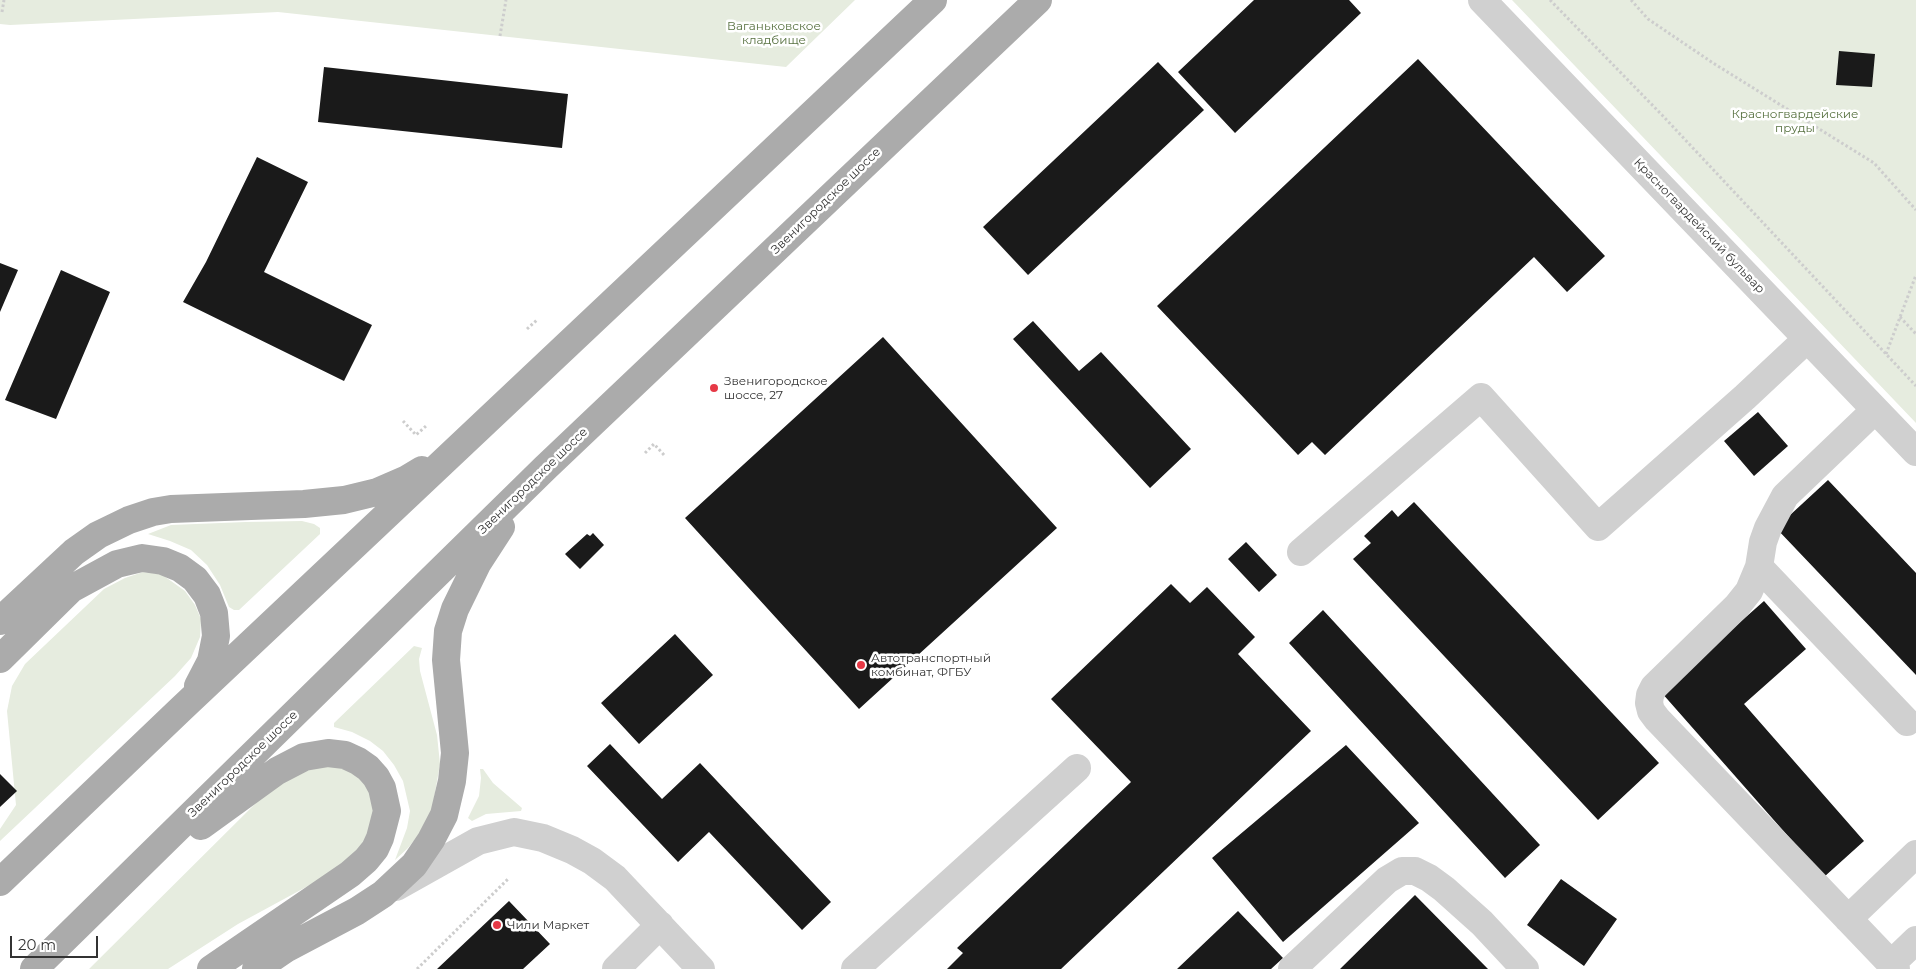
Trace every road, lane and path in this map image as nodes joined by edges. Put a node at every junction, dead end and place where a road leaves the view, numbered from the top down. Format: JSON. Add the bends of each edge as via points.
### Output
{"nodes":[{"id":1,"x":4,"y":0,"type":"edge"},
{"id":2,"x":506,"y":0,"type":"edge"},
{"id":3,"x":933,"y":0,"type":"edge"},
{"id":4,"x":1038,"y":0,"type":"edge"},
{"id":5,"x":1482,"y":0,"type":"edge"},
{"id":6,"x":1550,"y":0,"type":"edge"},
{"id":7,"x":1630,"y":0,"type":"edge"},
{"id":8,"x":2,"y":12,"type":"dead end"},
{"id":9,"x":500,"y":36,"type":"dead end"},
{"id":10,"x":1916,"y":210,"type":"edge"},
{"id":11,"x":1916,"y":275,"type":"edge"},
{"id":12,"x":1900,"y":317,"type":"junction"},
{"id":13,"x":538,"y":319,"type":"dead end"},
{"id":14,"x":527,"y":329,"type":"dead end"},
{"id":15,"x":1916,"y":334,"type":"edge"},
{"id":16,"x":1807,"y":339,"type":"junction"},
{"id":17,"x":1886,"y":354,"type":"junction"},
{"id":18,"x":1916,"y":386,"type":"edge"},
{"id":19,"x":1875,"y":410,"type":"junction"},
{"id":20,"x":403,"y":421,"type":"dead end"},
{"id":21,"x":426,"y":426,"type":"dead end"},
{"id":22,"x":472,"y":435,"type":"junction"},
{"id":23,"x":1916,"y":452,"type":"edge"},
{"id":24,"x":645,"y":454,"type":"dead end"},
{"id":25,"x":665,"y":456,"type":"dead end"},
{"id":26,"x":545,"y":468,"type":"junction"},
{"id":27,"x":1301,"y":552,"type":"dead end"},
{"id":28,"x":1759,"y":567,"type":"junction"},
{"id":29,"x":0,"y":621,"type":"edge"},
{"id":30,"x":0,"y":659,"type":"edge"},
{"id":31,"x":181,"y":709,"type":"junction"},
{"id":32,"x":1907,"y":722,"type":"dead end"},
{"id":33,"x":1077,"y":768,"type":"dead end"},
{"id":34,"x":1916,"y":854,"type":"edge"},
{"id":35,"x":508,"y":879,"type":"dead end"},
{"id":36,"x":0,"y":882,"type":"edge"},
{"id":37,"x":114,"y":891,"type":"junction"},
{"id":38,"x":383,"y":894,"type":"junction"},
{"id":39,"x":1848,"y":919,"type":"junction"},
{"id":40,"x":660,"y":925,"type":"junction"},
{"id":41,"x":1916,"y":940,"type":"edge"},
{"id":42,"x":1893,"y":966,"type":"edge"},
{"id":43,"x":34,"y":969,"type":"edge"},
{"id":44,"x":211,"y":969,"type":"edge"},
{"id":45,"x":256,"y":969,"type":"edge"},
{"id":46,"x":417,"y":969,"type":"edge"},
{"id":47,"x":616,"y":969,"type":"edge"},
{"id":48,"x":701,"y":969,"type":"edge"},
{"id":49,"x":855,"y":969,"type":"edge"},
{"id":50,"x":1292,"y":969,"type":"edge"},
{"id":51,"x":1525,"y":969,"type":"edge"}],
"edges":[{"from":1,"to":8,"type":"path"},
{"from":2,"to":9,"type":"path"},
{"from":3,"to":22,"type":"main road"},
{"from":4,"to":26,"type":"main road","name":"Звенигородское шоссе"},
{"from":5,"to":16,"type":"street","name":"Красногвардейский бульвар"},
{"from":6,"to":17,"type":"path"},
{"from":7,"to":10,"type":"path","via":[[1648,19],[1874,163]]},
{"from":11,"to":12,"type":"path"},
{"from":12,"to":15,"type":"path"},
{"from":12,"to":17,"type":"path"},
{"from":13,"to":14,"type":"path"},
{"from":16,"to":19,"type":"street","name":"Красногвардейский бульвар"},
{"from":16,"to":27,"type":"street","via":[[1598,526],[1481,397]]},
{"from":17,"to":18,"type":"path"},
{"from":19,"to":23,"type":"street","name":"Красногвардейский бульвар"},
{"from":19,"to":28,"type":"street","via":[[1785,496],[1768,528]]},
{"from":20,"to":21,"type":"path","via":[[416,435]]},
{"from":22,"to":29,"type":"main road","via":[[436,462],[377,492],[344,500],[304,504],[171,509],[129,520],[98,535],[74,552]]},
{"from":22,"to":31,"type":"main road"},
{"from":24,"to":25,"type":"path","via":[[654,444]]},
{"from":26,"to":37,"type":"main road","name":"Звенигородское шоссе"},
{"from":26,"to":38,"type":"main road","via":[[477,564],[455,609],[448,631],[446,660],[455,753],[444,815],[414,865]]},
{"from":28,"to":32,"type":"street"},
{"from":28,"to":39,"type":"street","via":[[1749,591],[1737,606],[1654,687],[1649,702],[1651,711]]},
{"from":30,"to":31,"type":"main road","via":[[71,589],[117,564],[142,558],[163,561],[195,579],[214,613],[216,636],[211,661],[198,687]]},
{"from":31,"to":36,"type":"main road"},
{"from":33,"to":49,"type":"street"},
{"from":34,"to":39,"type":"street"},
{"from":35,"to":46,"type":"path"},
{"from":37,"to":43,"type":"main road","name":"Звенигородское шоссе"},
{"from":37,"to":44,"type":"main road","via":[[246,792],[304,757],[328,752],[345,755],[368,768],[382,788],[387,811],[375,849],[350,874]]},
{"from":38,"to":40,"type":"street","via":[[478,841],[514,832],[543,838],[592,861],[615,878]]},
{"from":38,"to":45,"type":"main road"},
{"from":39,"to":42,"type":"street"},
{"from":40,"to":47,"type":"street"},
{"from":40,"to":48,"type":"street"},
{"from":41,"to":42,"type":"street"},
{"from":50,"to":51,"type":"street","via":[[1387,880],[1402,871],[1415,871],[1444,889],[1482,923]]}]}
